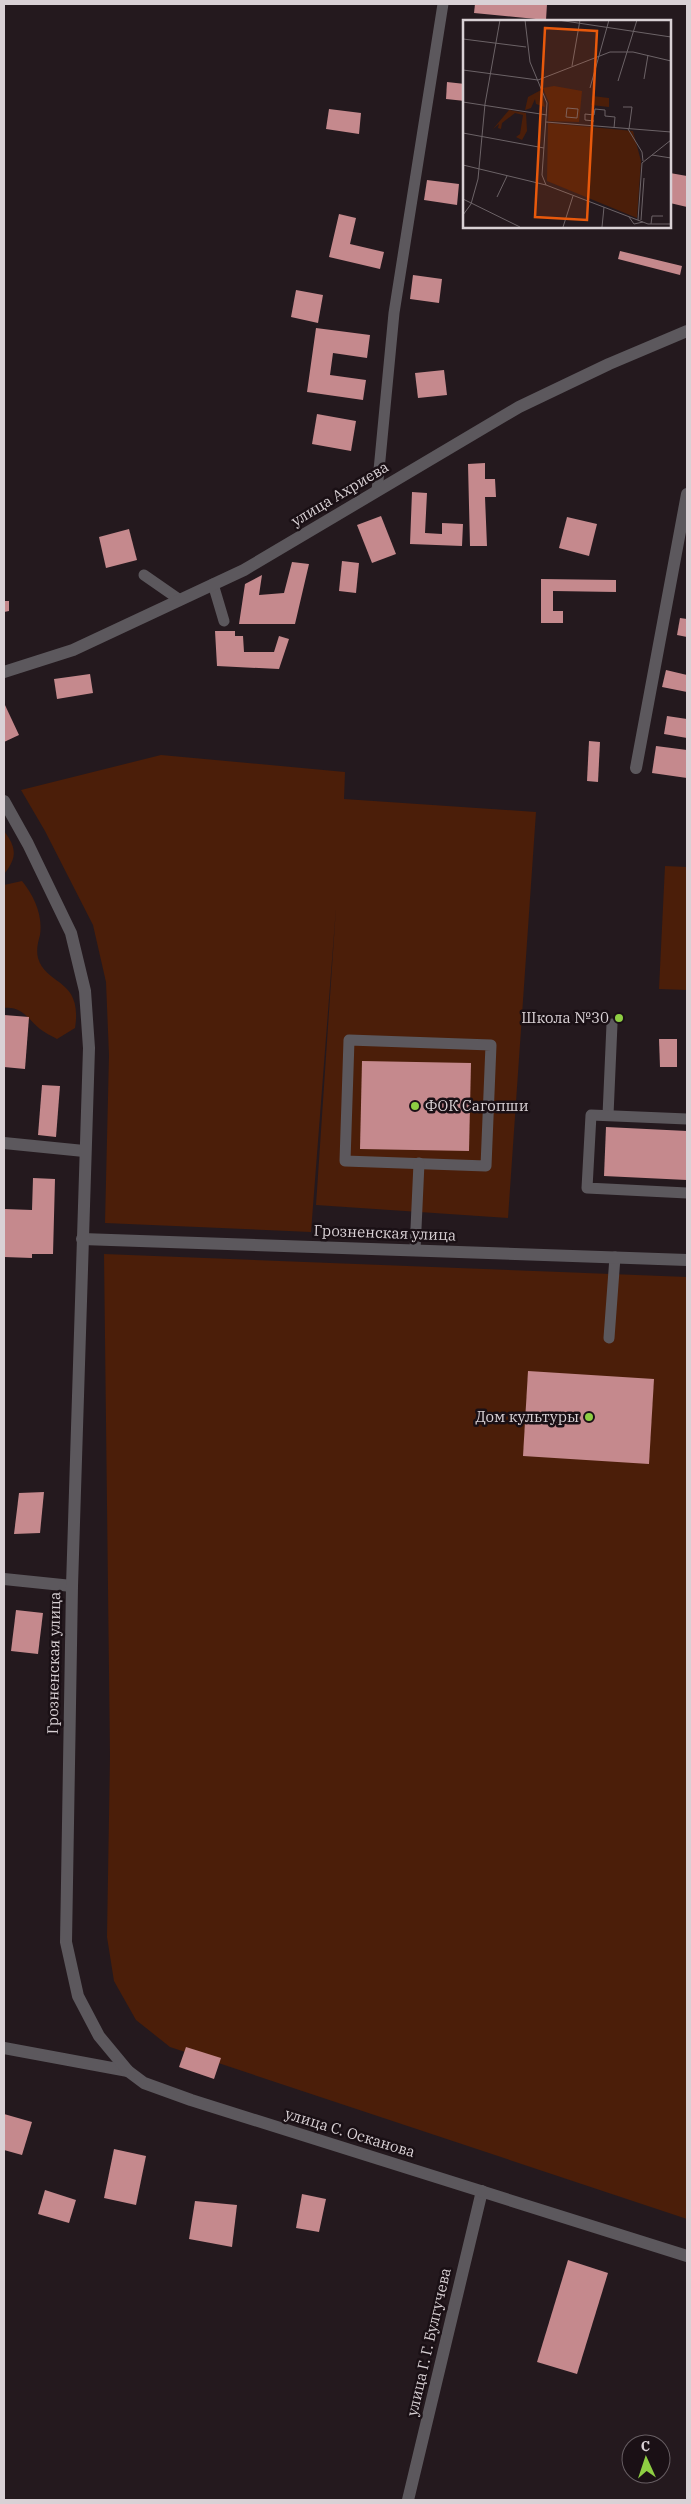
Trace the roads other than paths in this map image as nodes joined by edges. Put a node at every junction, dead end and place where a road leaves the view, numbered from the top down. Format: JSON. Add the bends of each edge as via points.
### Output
{"nodes":[{"id":1,"x":443,"y":4,"type":"edge"},
{"id":2,"x":687,"y":331,"type":"edge"},
{"id":3,"x":377,"y":491,"type":"junction"},
{"id":4,"x":687,"y":494,"type":"edge"},
{"id":5,"x":144,"y":575,"type":"dead end"},
{"id":6,"x":213,"y":584,"type":"junction"},
{"id":7,"x":180,"y":600,"type":"junction"},
{"id":8,"x":224,"y":621,"type":"dead end"},
{"id":9,"x":4,"y":672,"type":"edge"},
{"id":10,"x":636,"y":768,"type":"dead end"},
{"id":11,"x":4,"y":801,"type":"edge"},
{"id":12,"x":612,"y":1024,"type":"dead end"},
{"id":13,"x":608,"y":1115,"type":"junction"},
{"id":14,"x":687,"y":1119,"type":"edge"},
{"id":15,"x":4,"y":1142,"type":"edge"},
{"id":16,"x":84,"y":1151,"type":"junction"},
{"id":17,"x":419,"y":1163,"type":"junction"},
{"id":18,"x":687,"y":1193,"type":"edge"},
{"id":19,"x":82,"y":1239,"type":"junction"},
{"id":20,"x":415,"y":1250,"type":"junction"},
{"id":21,"x":614,"y":1257,"type":"junction"},
{"id":22,"x":687,"y":1260,"type":"edge"},
{"id":23,"x":609,"y":1338,"type":"dead end"},
{"id":24,"x":4,"y":1579,"type":"edge"},
{"id":25,"x":72,"y":1586,"type":"junction"},
{"id":26,"x":4,"y":2048,"type":"edge"},
{"id":27,"x":128,"y":2071,"type":"junction"},
{"id":28,"x":482,"y":2191,"type":"junction"},
{"id":29,"x":687,"y":2256,"type":"edge"},
{"id":30,"x":408,"y":2500,"type":"edge"}],
"edges":[{"from":1,"to":3,"type":"lane","via":[[394,313]]},
{"from":2,"to":3,"type":"street","name":"улица Ахриева","via":[[608,364],[520,407]]},
{"from":3,"to":6,"type":"street","name":"улица Ахриева","via":[[244,570]]},
{"from":4,"to":10,"type":"street"},
{"from":5,"to":7,"type":"lane"},
{"from":6,"to":7,"type":"street","name":"улица Ахриева"},
{"from":6,"to":8,"type":"lane"},
{"from":7,"to":9,"type":"street","name":"улица Ахриева","via":[[73,650]]},
{"from":11,"to":16,"type":"street","name":"Грозненская улица","via":[[71,933],[85,991],[89,1048]]},
{"from":12,"to":13,"type":"lane"},
{"from":13,"to":14,"type":"lane"},
{"from":13,"to":18,"type":"lane","via":[[591,1115],[587,1188]]},
{"from":15,"to":16,"type":"street"},
{"from":16,"to":19,"type":"street","name":"Грозненская улица"},
{"from":17,"to":17,"type":"lane","via":[[345,1161],[349,1040],[491,1045],[486,1166]]},
{"from":17,"to":20,"type":"lane"},
{"from":19,"to":20,"type":"street","name":"Грозненская улица"},
{"from":19,"to":25,"type":"street","name":"Грозненская улица"},
{"from":20,"to":21,"type":"street","name":"Грозненская улица"},
{"from":21,"to":22,"type":"street","name":"Грозненская улица"},
{"from":21,"to":23,"type":"lane"},
{"from":24,"to":25,"type":"street"},
{"from":25,"to":27,"type":"street","name":"Грозненская улица","via":[[66,1942],[78,1996],[99,2036]]},
{"from":26,"to":27,"type":"street","name":"улица С. Осканова"},
{"from":27,"to":28,"type":"street","name":"улица С. Осканова","via":[[144,2083],[192,2100]]},
{"from":28,"to":29,"type":"street","name":"улица С. Осканова"},
{"from":28,"to":30,"type":"street","name":"улица Г. Г. Булгучева"}]}
